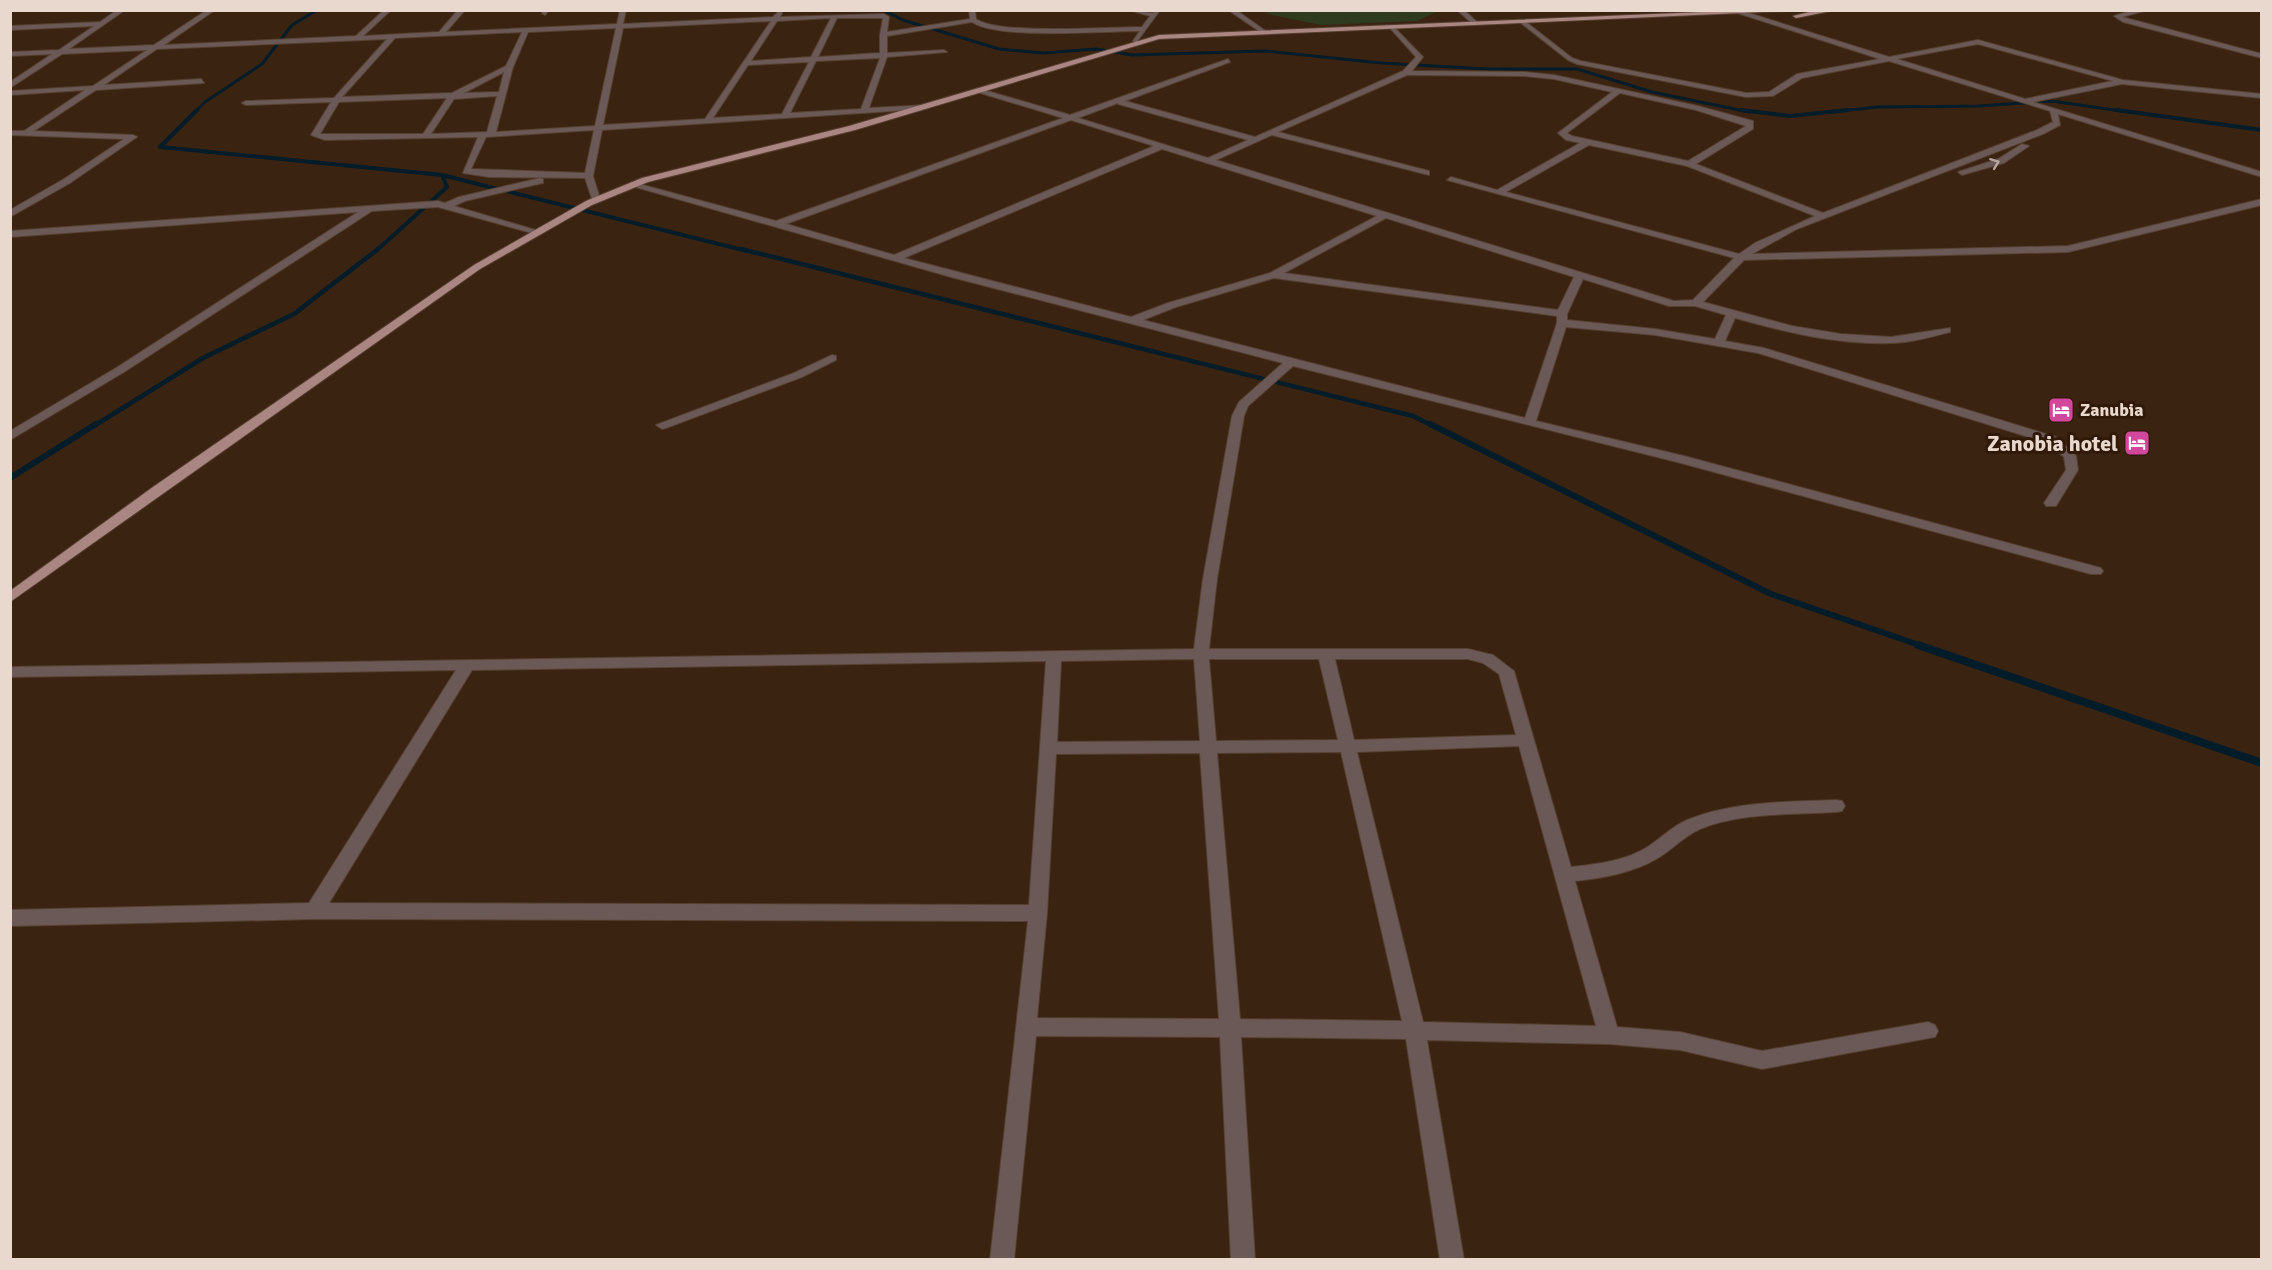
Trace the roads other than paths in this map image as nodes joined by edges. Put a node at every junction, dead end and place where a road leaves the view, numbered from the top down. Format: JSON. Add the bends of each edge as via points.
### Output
{"nodes":[{"id":1,"x":122,"y":10,"type":"edge"},
{"id":2,"x":212,"y":10,"type":"edge"},
{"id":3,"x":388,"y":10,"type":"edge"},
{"id":4,"x":462,"y":10,"type":"edge"},
{"id":5,"x":623,"y":10,"type":"edge"},
{"id":6,"x":781,"y":10,"type":"edge"},
{"id":7,"x":972,"y":10,"type":"edge"},
{"id":8,"x":1132,"y":10,"type":"edge"},
{"id":9,"x":1232,"y":10,"type":"edge"},
{"id":10,"x":1460,"y":10,"type":"edge"},
{"id":11,"x":1731,"y":10,"type":"edge"},
{"id":12,"x":1806,"y":10,"type":"edge"},
{"id":13,"x":1833,"y":10,"type":"edge"},
{"id":14,"x":2144,"y":10,"type":"edge"},
{"id":15,"x":1743,"y":12,"type":"edge"},
{"id":16,"x":1156,"y":13,"type":"edge"},
{"id":17,"x":835,"y":16,"type":"junction"},
{"id":18,"x":1706,"y":16,"type":"junction"},
{"id":19,"x":1789,"y":17,"type":"junction"},
{"id":20,"x":775,"y":18,"type":"junction"},
{"id":21,"x":1755,"y":18,"type":"junction"},
{"id":22,"x":973,"y":20,"type":"junction"},
{"id":23,"x":1524,"y":23,"type":"junction"},
{"id":24,"x":101,"y":24,"type":"junction"},
{"id":25,"x":1476,"y":24,"type":"junction"},
{"id":26,"x":619,"y":25,"type":"junction"},
{"id":27,"x":1392,"y":27,"type":"junction"},
{"id":28,"x":1781,"y":27,"type":"junction"},
{"id":29,"x":10,"y":28,"type":"edge"},
{"id":30,"x":1143,"y":29,"type":"junction"},
{"id":31,"x":526,"y":30,"type":"junction"},
{"id":32,"x":442,"y":32,"type":"junction"},
{"id":33,"x":1264,"y":32,"type":"junction"},
{"id":34,"x":394,"y":35,"type":"junction"},
{"id":35,"x":883,"y":35,"type":"junction"},
{"id":36,"x":359,"y":36,"type":"junction"},
{"id":37,"x":1136,"y":41,"type":"junction"},
{"id":38,"x":156,"y":47,"type":"junction"},
{"id":39,"x":62,"y":51,"type":"junction"},
{"id":40,"x":944,"y":52,"type":"dead end"},
{"id":41,"x":10,"y":54,"type":"edge"},
{"id":42,"x":884,"y":56,"type":"junction"},
{"id":43,"x":2262,"y":56,"type":"edge"},
{"id":44,"x":1883,"y":59,"type":"junction"},
{"id":45,"x":813,"y":60,"type":"junction"},
{"id":46,"x":1228,"y":61,"type":"dead end"},
{"id":47,"x":745,"y":63,"type":"junction"},
{"id":48,"x":509,"y":67,"type":"junction"},
{"id":49,"x":1408,"y":70,"type":"junction"},
{"id":50,"x":10,"y":79,"type":"edge"},
{"id":51,"x":21,"y":79,"type":"junction"},
{"id":52,"x":201,"y":81,"type":"dead end"},
{"id":53,"x":2123,"y":82,"type":"junction"},
{"id":54,"x":10,"y":86,"type":"edge"},
{"id":55,"x":90,"y":88,"type":"junction"},
{"id":56,"x":980,"y":90,"type":"junction"},
{"id":57,"x":1618,"y":92,"type":"junction"},
{"id":58,"x":10,"y":93,"type":"edge"},
{"id":59,"x":500,"y":94,"type":"junction"},
{"id":60,"x":2262,"y":96,"type":"edge"},
{"id":61,"x":451,"y":97,"type":"junction"},
{"id":62,"x":336,"y":100,"type":"junction"},
{"id":63,"x":2022,"y":101,"type":"junction"},
{"id":64,"x":1121,"y":102,"type":"junction"},
{"id":65,"x":246,"y":103,"type":"dead end"},
{"id":66,"x":924,"y":107,"type":"junction"},
{"id":67,"x":2053,"y":110,"type":"junction"},
{"id":68,"x":864,"y":111,"type":"junction"},
{"id":69,"x":785,"y":115,"type":"junction"},
{"id":70,"x":1071,"y":118,"type":"junction"},
{"id":71,"x":708,"y":120,"type":"junction"},
{"id":72,"x":2104,"y":126,"type":"junction"},
{"id":73,"x":597,"y":127,"type":"junction"},
{"id":74,"x":10,"y":133,"type":"edge"},
{"id":75,"x":26,"y":133,"type":"junction"},
{"id":76,"x":1272,"y":133,"type":"junction"},
{"id":77,"x":487,"y":135,"type":"junction"},
{"id":78,"x":425,"y":136,"type":"junction"},
{"id":79,"x":1257,"y":140,"type":"junction"},
{"id":80,"x":1588,"y":142,"type":"junction"},
{"id":81,"x":1162,"y":146,"type":"junction"},
{"id":82,"x":1209,"y":160,"type":"junction"},
{"id":83,"x":1689,"y":164,"type":"junction"},
{"id":84,"x":1426,"y":173,"type":"dead end"},
{"id":85,"x":560,"y":176,"type":"junction"},
{"id":86,"x":589,"y":176,"type":"junction"},
{"id":87,"x":2262,"y":176,"type":"edge"},
{"id":88,"x":1451,"y":180,"type":"dead end"},
{"id":89,"x":1917,"y":180,"type":"junction"},
{"id":90,"x":635,"y":184,"type":"junction"},
{"id":91,"x":1499,"y":192,"type":"junction"},
{"id":92,"x":592,"y":201,"type":"junction"},
{"id":93,"x":2262,"y":202,"type":"edge"},
{"id":94,"x":443,"y":205,"type":"junction"},
{"id":95,"x":370,"y":209,"type":"junction"},
{"id":96,"x":10,"y":214,"type":"edge"},
{"id":97,"x":1385,"y":215,"type":"junction"},
{"id":98,"x":1821,"y":215,"type":"junction"},
{"id":99,"x":774,"y":225,"type":"junction"},
{"id":100,"x":536,"y":233,"type":"junction"},
{"id":101,"x":10,"y":234,"type":"edge"},
{"id":102,"x":1741,"y":257,"type":"junction"},
{"id":103,"x":895,"y":258,"type":"junction"},
{"id":104,"x":1275,"y":275,"type":"junction"},
{"id":105,"x":1580,"y":275,"type":"junction"},
{"id":106,"x":1696,"y":303,"type":"junction"},
{"id":107,"x":1732,"y":314,"type":"junction"},
{"id":108,"x":1562,"y":319,"type":"junction"},
{"id":109,"x":1131,"y":321,"type":"junction"},
{"id":110,"x":1946,"y":330,"type":"dead end"},
{"id":111,"x":1719,"y":342,"type":"junction"},
{"id":112,"x":832,"y":358,"type":"dead end"},
{"id":113,"x":1291,"y":362,"type":"junction"},
{"id":114,"x":1529,"y":423,"type":"junction"},
{"id":115,"x":662,"y":425,"type":"dead end"},
{"id":116,"x":10,"y":435,"type":"edge"},
{"id":117,"x":2051,"y":503,"type":"dead end"},
{"id":118,"x":2096,"y":571,"type":"dead end"},
{"id":119,"x":10,"y":598,"type":"edge"},
{"id":120,"x":1201,"y":654,"type":"junction"},
{"id":121,"x":1326,"y":655,"type":"junction"},
{"id":122,"x":1054,"y":656,"type":"junction"},
{"id":123,"x":468,"y":664,"type":"junction"},
{"id":124,"x":10,"y":672,"type":"edge"},
{"id":125,"x":1526,"y":740,"type":"junction"},
{"id":126,"x":1348,"y":746,"type":"junction"},
{"id":127,"x":1047,"y":748,"type":"junction"},
{"id":128,"x":1209,"y":748,"type":"junction"},
{"id":129,"x":1836,"y":806,"type":"dead end"},
{"id":130,"x":1563,"y":875,"type":"junction"},
{"id":131,"x":314,"y":911,"type":"junction"},
{"id":132,"x":1038,"y":913,"type":"junction"},
{"id":133,"x":10,"y":918,"type":"edge"},
{"id":134,"x":1027,"y":1027,"type":"junction"},
{"id":135,"x":1230,"y":1027,"type":"junction"},
{"id":136,"x":1414,"y":1031,"type":"junction"},
{"id":137,"x":1928,"y":1031,"type":"dead end"},
{"id":138,"x":1609,"y":1035,"type":"junction"},
{"id":139,"x":1002,"y":1260,"type":"edge"},
{"id":140,"x":1243,"y":1260,"type":"edge"},
{"id":141,"x":1452,"y":1260,"type":"edge"}],
"edges":[{"from":1,"to":24,"type":"street"},
{"from":2,"to":38,"type":"street"},
{"from":3,"to":36,"type":"street"},
{"from":4,"to":32,"type":"street"},
{"from":5,"to":26,"type":"street"},
{"from":6,"to":20,"type":"street"},
{"from":7,"to":22,"type":"street"},
{"from":8,"to":16,"type":"street"},
{"from":9,"to":33,"type":"street"},
{"from":10,"to":25,"type":"street"},
{"from":11,"to":15,"type":"street"},
{"from":12,"to":15,"type":"main road"},
{"from":13,"to":19,"type":"main road"},
{"from":14,"to":43,"type":"street","via":[[2117,16]]},
{"from":15,"to":18,"type":"main road"},
{"from":15,"to":21,"type":"street"},
{"from":16,"to":30,"type":"street"},
{"from":17,"to":20,"type":"street"},
{"from":17,"to":35,"type":"street","via":[[884,16]]},
{"from":17,"to":45,"type":"street"},
{"from":18,"to":21,"type":"main road"},
{"from":18,"to":23,"type":"main road"},
{"from":19,"to":21,"type":"main road"},
{"from":19,"to":28,"type":"main road","via":[[1778,22]]},
{"from":20,"to":26,"type":"street"},
{"from":20,"to":47,"type":"street"},
{"from":21,"to":28,"type":"street"},
{"from":22,"to":30,"type":"street","via":[[983,27],[1013,30]]},
{"from":22,"to":35,"type":"street"},
{"from":23,"to":25,"type":"main road"},
{"from":23,"to":44,"type":"street","via":[[1579,63],[1746,95],[1765,96],[1779,92],[1800,76]]},
{"from":24,"to":29,"type":"street"},
{"from":24,"to":39,"type":"street"},
{"from":25,"to":27,"type":"main road"},
{"from":26,"to":31,"type":"street"},
{"from":26,"to":73,"type":"street"},
{"from":27,"to":33,"type":"main road"},
{"from":27,"to":49,"type":"street","via":[[1420,57]]},
{"from":28,"to":44,"type":"street"},
{"from":30,"to":37,"type":"street"},
{"from":31,"to":32,"type":"street"},
{"from":31,"to":48,"type":"street"},
{"from":32,"to":34,"type":"street"},
{"from":33,"to":37,"type":"main road"},
{"from":34,"to":36,"type":"street"},
{"from":34,"to":62,"type":"street"},
{"from":35,"to":42,"type":"street"},
{"from":36,"to":38,"type":"street"},
{"from":37,"to":56,"type":"main road"},
{"from":38,"to":39,"type":"street"},
{"from":38,"to":55,"type":"street"},
{"from":39,"to":41,"type":"street"},
{"from":39,"to":51,"type":"street"},
{"from":40,"to":42,"type":"street"},
{"from":42,"to":45,"type":"street"},
{"from":42,"to":68,"type":"street"},
{"from":44,"to":53,"type":"street","via":[[1978,42]]},
{"from":44,"to":63,"type":"street"},
{"from":45,"to":47,"type":"street"},
{"from":45,"to":69,"type":"street"},
{"from":46,"to":64,"type":"street"},
{"from":47,"to":71,"type":"street"},
{"from":48,"to":59,"type":"street"},
{"from":48,"to":61,"type":"street"},
{"from":49,"to":57,"type":"street","via":[[1554,77]]},
{"from":49,"to":76,"type":"street"},
{"from":50,"to":51,"type":"street"},
{"from":51,"to":54,"type":"street"},
{"from":52,"to":55,"type":"street"},
{"from":53,"to":60,"type":"street"},
{"from":53,"to":63,"type":"street"},
{"from":55,"to":58,"type":"street"},
{"from":55,"to":75,"type":"street"},
{"from":56,"to":66,"type":"main road"},
{"from":56,"to":70,"type":"street"},
{"from":57,"to":80,"type":"street","via":[[1562,133]]},
{"from":57,"to":83,"type":"street","via":[[1750,123],[1750,128]]},
{"from":59,"to":61,"type":"street"},
{"from":59,"to":77,"type":"street"},
{"from":61,"to":62,"type":"street"},
{"from":61,"to":78,"type":"street"},
{"from":62,"to":65,"type":"street"},
{"from":62,"to":78,"type":"street","via":[[315,135]]},
{"from":63,"to":67,"type":"street"},
{"from":64,"to":70,"type":"street"},
{"from":64,"to":79,"type":"street"},
{"from":66,"to":68,"type":"street"},
{"from":66,"to":90,"type":"main road"},
{"from":67,"to":72,"type":"street"},
{"from":67,"to":89,"type":"street","via":[[2058,121],[2055,126]]},
{"from":68,"to":69,"type":"street"},
{"from":69,"to":71,"type":"street"},
{"from":70,"to":81,"type":"street"},
{"from":70,"to":99,"type":"street"},
{"from":71,"to":73,"type":"street"},
{"from":72,"to":87,"type":"street"},
{"from":89,"to":72,"type":"street","one_way":true,"via":[[1991,165],[2062,128]]},
{"from":73,"to":77,"type":"street"},
{"from":73,"to":86,"type":"street"},
{"from":74,"to":75,"type":"street"},
{"from":75,"to":96,"type":"street","via":[[133,137]]},
{"from":76,"to":79,"type":"street"},
{"from":76,"to":84,"type":"street"},
{"from":77,"to":78,"type":"street"},
{"from":77,"to":85,"type":"street","via":[[466,171]]},
{"from":79,"to":82,"type":"street"},
{"from":80,"to":83,"type":"street"},
{"from":80,"to":91,"type":"street"},
{"from":81,"to":82,"type":"street"},
{"from":81,"to":103,"type":"street"},
{"from":82,"to":97,"type":"street"},
{"from":83,"to":98,"type":"street"},
{"from":85,"to":86,"type":"street"},
{"from":85,"to":94,"type":"street"},
{"from":86,"to":92,"type":"street"},
{"from":88,"to":91,"type":"street"},
{"from":89,"to":98,"type":"street"},
{"from":90,"to":92,"type":"main road"},
{"from":90,"to":99,"type":"street"},
{"from":91,"to":102,"type":"street"},
{"from":92,"to":100,"type":"main road"},
{"from":93,"to":102,"type":"street","via":[[2068,249]]},
{"from":94,"to":95,"type":"street"},
{"from":94,"to":100,"type":"street"},
{"from":95,"to":101,"type":"street"},
{"from":95,"to":116,"type":"street","via":[[120,370]]},
{"from":97,"to":104,"type":"street"},
{"from":97,"to":105,"type":"street"},
{"from":98,"to":102,"type":"street"},
{"from":99,"to":103,"type":"street"},
{"from":100,"to":119,"type":"main road","via":[[406,315]]},
{"from":102,"to":106,"type":"street"},
{"from":103,"to":109,"type":"street"},
{"from":104,"to":108,"type":"street"},
{"from":104,"to":109,"type":"street"},
{"from":105,"to":106,"type":"street","via":[[1673,304]]},
{"from":105,"to":108,"type":"street"},
{"from":106,"to":107,"type":"street"},
{"from":107,"to":110,"type":"street","via":[[1848,338],[1893,340]]},
{"from":107,"to":111,"type":"street"},
{"from":108,"to":111,"type":"street"},
{"from":108,"to":114,"type":"street"},
{"from":109,"to":113,"type":"street"},
{"from":111,"to":117,"type":"street","via":[[1760,350],[2052,440],[2070,456],[2072,470]]},
{"from":112,"to":115,"type":"street","via":[[787,379]]},
{"from":113,"to":114,"type":"street"},
{"from":113,"to":120,"type":"street","via":[[1243,404],[1238,416]]},
{"from":114,"to":118,"type":"street","via":[[1691,461]]},
{"from":120,"to":121,"type":"street"},
{"from":120,"to":122,"type":"street"},
{"from":120,"to":128,"type":"street"},
{"from":121,"to":125,"type":"street","via":[[1468,654],[1488,659],[1506,671]]},
{"from":121,"to":126,"type":"street"},
{"from":122,"to":123,"type":"street"},
{"from":122,"to":127,"type":"street"},
{"from":123,"to":124,"type":"street"},
{"from":123,"to":131,"type":"street"},
{"from":125,"to":126,"type":"street"},
{"from":125,"to":130,"type":"street"},
{"from":126,"to":128,"type":"street"},
{"from":126,"to":136,"type":"street"},
{"from":127,"to":128,"type":"street"},
{"from":127,"to":132,"type":"street"},
{"from":128,"to":135,"type":"street"},
{"from":129,"to":130,"type":"street","via":[[1781,810],[1693,825],[1647,856],[1603,871]]},
{"from":130,"to":138,"type":"street"},
{"from":131,"to":132,"type":"street"},
{"from":131,"to":133,"type":"street"},
{"from":132,"to":134,"type":"street"},
{"from":134,"to":135,"type":"street"},
{"from":134,"to":139,"type":"street"},
{"from":135,"to":136,"type":"street"},
{"from":135,"to":140,"type":"street"},
{"from":136,"to":138,"type":"street"},
{"from":136,"to":141,"type":"street"},
{"from":137,"to":138,"type":"street","via":[[1762,1060],[1680,1041]]}]}
